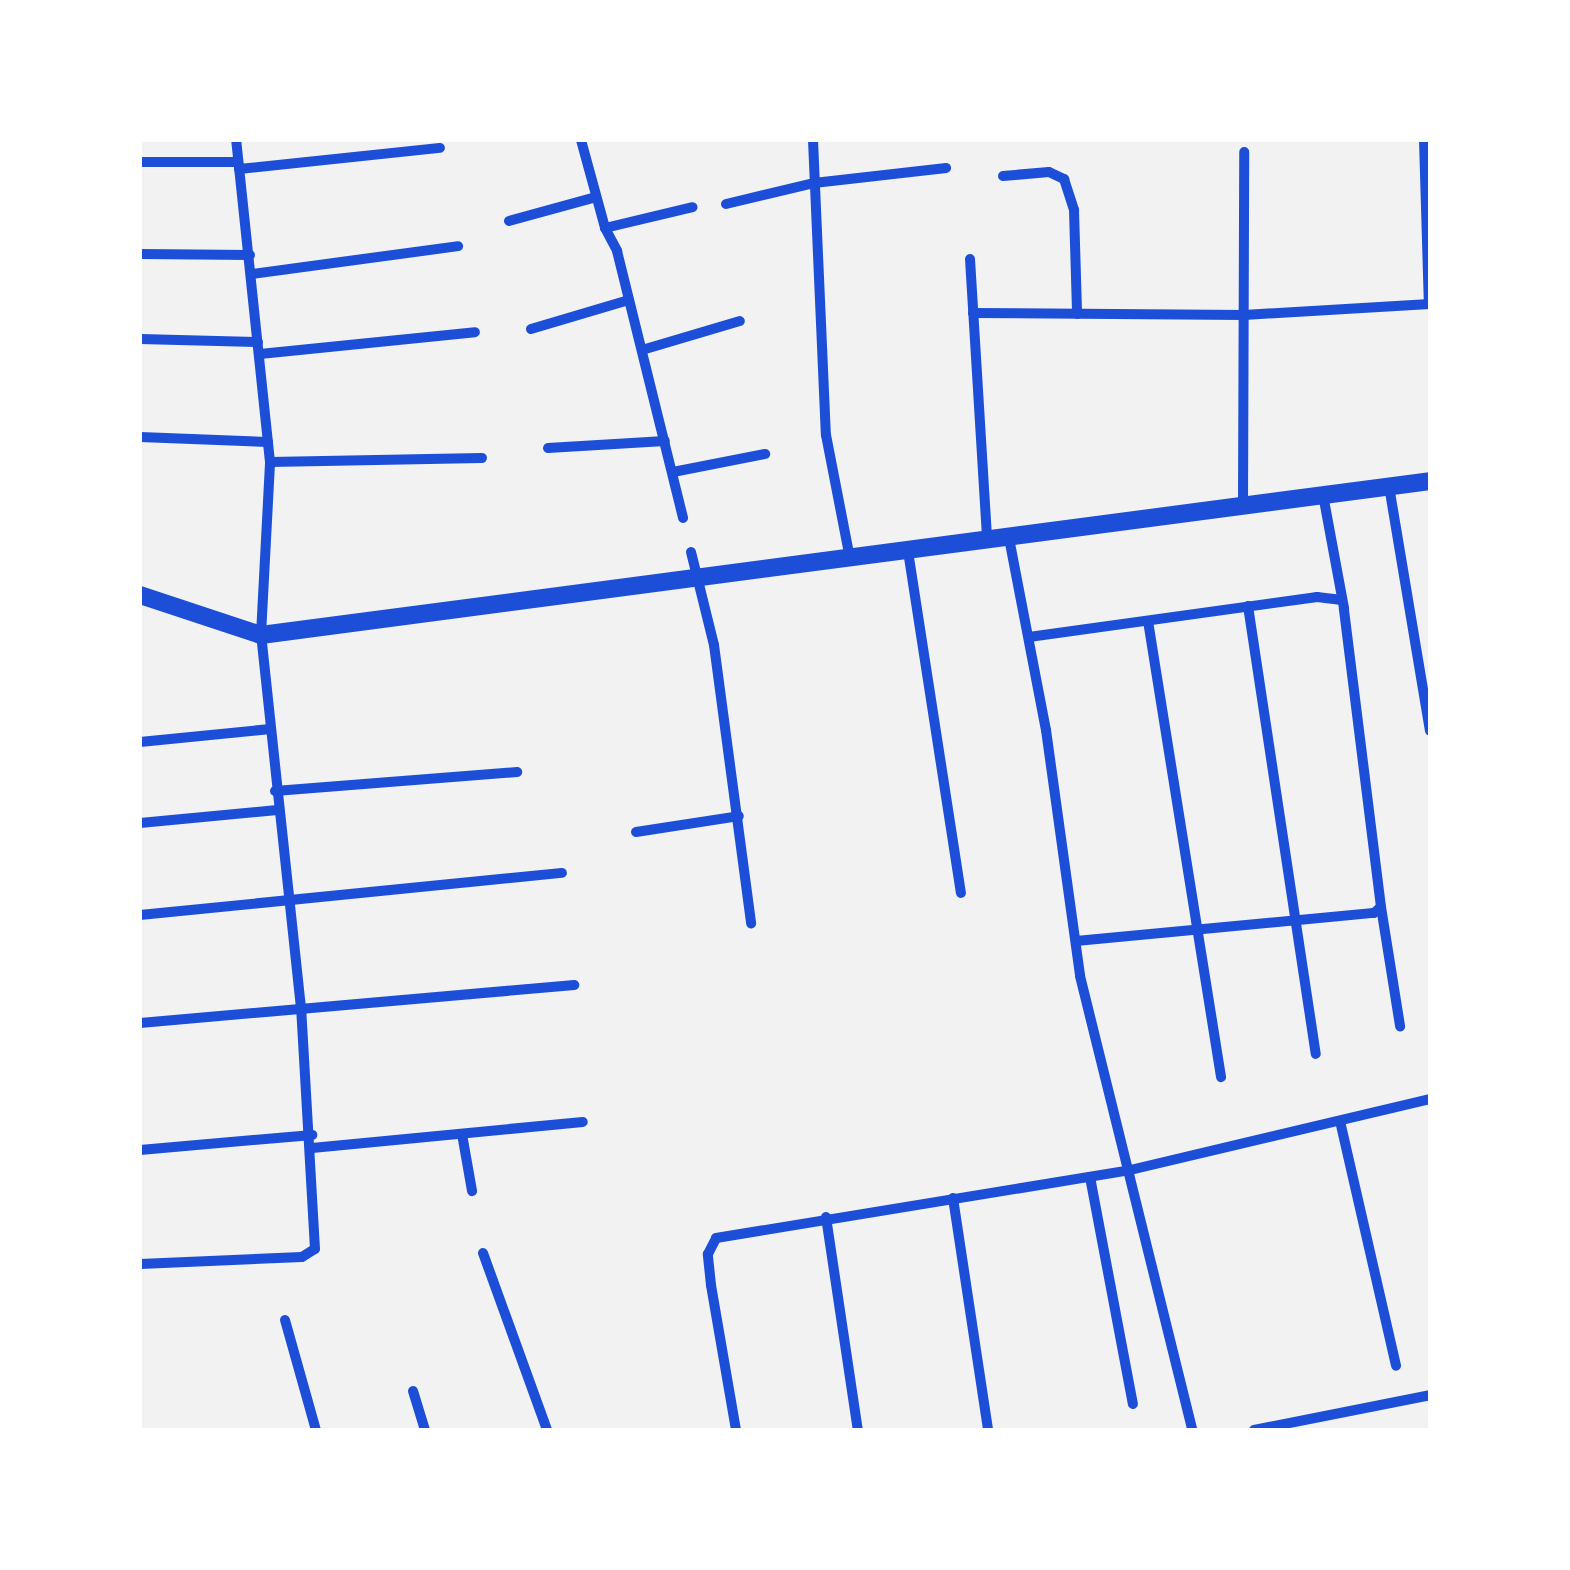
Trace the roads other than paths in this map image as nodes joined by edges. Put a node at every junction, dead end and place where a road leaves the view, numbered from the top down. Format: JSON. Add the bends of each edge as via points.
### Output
{"nodes":[{"id":1,"x":236,"y":140,"type":"edge"},
{"id":2,"x":580,"y":140,"type":"edge"},
{"id":3,"x":812,"y":140,"type":"edge"},
{"id":4,"x":1424,"y":140,"type":"edge"},
{"id":5,"x":440,"y":148,"type":"dead end"},
{"id":6,"x":1244,"y":152,"type":"dead end"},
{"id":7,"x":140,"y":162,"type":"edge"},
{"id":8,"x":239,"y":166,"type":"junction"},
{"id":9,"x":946,"y":168,"type":"dead end"},
{"id":10,"x":1002,"y":176,"type":"dead end"},
{"id":11,"x":814,"y":183,"type":"junction"},
{"id":12,"x":596,"y":197,"type":"junction"},
{"id":13,"x":726,"y":204,"type":"dead end"},
{"id":14,"x":692,"y":206,"type":"dead end"},
{"id":15,"x":509,"y":221,"type":"dead end"},
{"id":16,"x":605,"y":228,"type":"junction"},
{"id":17,"x":458,"y":246,"type":"dead end"},
{"id":18,"x":140,"y":254,"type":"edge"},
{"id":19,"x":250,"y":255,"type":"junction"},
{"id":20,"x":970,"y":259,"type":"dead end"},
{"id":21,"x":252,"y":274,"type":"junction"},
{"id":22,"x":629,"y":300,"type":"junction"},
{"id":23,"x":1429,"y":304,"type":"edge"},
{"id":24,"x":973,"y":314,"type":"junction"},
{"id":25,"x":1077,"y":314,"type":"junction"},
{"id":26,"x":1244,"y":315,"type":"junction"},
{"id":27,"x":740,"y":321,"type":"dead end"},
{"id":28,"x":531,"y":329,"type":"dead end"},
{"id":29,"x":475,"y":332,"type":"dead end"},
{"id":30,"x":140,"y":339,"type":"edge"},
{"id":31,"x":258,"y":342,"type":"junction"},
{"id":32,"x":642,"y":350,"type":"junction"},
{"id":33,"x":260,"y":354,"type":"junction"},
{"id":34,"x":140,"y":437,"type":"edge"},
{"id":35,"x":665,"y":441,"type":"junction"},
{"id":36,"x":268,"y":442,"type":"junction"},
{"id":37,"x":548,"y":448,"type":"dead end"},
{"id":38,"x":765,"y":454,"type":"dead end"},
{"id":39,"x":482,"y":458,"type":"dead end"},
{"id":40,"x":270,"y":462,"type":"junction"},
{"id":41,"x":672,"y":472,"type":"junction"},
{"id":42,"x":1430,"y":480,"type":"edge"},
{"id":43,"x":1389,"y":486,"type":"junction"},
{"id":44,"x":1323,"y":495,"type":"junction"},
{"id":45,"x":1243,"y":506,"type":"junction"},
{"id":46,"x":683,"y":518,"type":"dead end"},
{"id":47,"x":1009,"y":538,"type":"junction"},
{"id":48,"x":986,"y":540,"type":"junction"},
{"id":49,"x":908,"y":551,"type":"junction"},
{"id":50,"x":691,"y":552,"type":"dead end"},
{"id":51,"x":850,"y":559,"type":"junction"},
{"id":52,"x":698,"y":579,"type":"junction"},
{"id":53,"x":140,"y":594,"type":"edge"},
{"id":54,"x":1340,"y":600,"type":"junction"},
{"id":55,"x":1248,"y":606,"type":"junction"},
{"id":56,"x":1148,"y":621,"type":"junction"},
{"id":57,"x":261,"y":635,"type":"junction"},
{"id":58,"x":1028,"y":637,"type":"junction"},
{"id":59,"x":270,"y":729,"type":"junction"},
{"id":60,"x":1430,"y":730,"type":"edge"},
{"id":61,"x":140,"y":742,"type":"edge"},
{"id":62,"x":517,"y":772,"type":"dead end"},
{"id":63,"x":276,"y":791,"type":"junction"},
{"id":64,"x":277,"y":810,"type":"junction"},
{"id":65,"x":739,"y":816,"type":"junction"},
{"id":66,"x":140,"y":823,"type":"edge"},
{"id":67,"x":636,"y":832,"type":"dead end"},
{"id":68,"x":562,"y":872,"type":"dead end"},
{"id":69,"x":961,"y":892,"type":"dead end"},
{"id":70,"x":289,"y":904,"type":"junction"},
{"id":71,"x":1381,"y":907,"type":"junction"},
{"id":72,"x":140,"y":916,"type":"edge"},
{"id":73,"x":1296,"y":920,"type":"junction"},
{"id":74,"x":751,"y":924,"type":"dead end"},
{"id":75,"x":1199,"y":929,"type":"junction"},
{"id":76,"x":1076,"y":940,"type":"junction"},
{"id":77,"x":574,"y":985,"type":"dead end"},
{"id":78,"x":300,"y":1008,"type":"junction"},
{"id":79,"x":140,"y":1024,"type":"edge"},
{"id":80,"x":1400,"y":1026,"type":"dead end"},
{"id":81,"x":1316,"y":1054,"type":"dead end"},
{"id":82,"x":1222,"y":1076,"type":"dead end"},
{"id":83,"x":1430,"y":1099,"type":"edge"},
{"id":84,"x":1340,"y":1120,"type":"junction"},
{"id":85,"x":584,"y":1122,"type":"dead end"},
{"id":86,"x":462,"y":1134,"type":"junction"},
{"id":87,"x":312,"y":1135,"type":"junction"},
{"id":88,"x":312,"y":1148,"type":"junction"},
{"id":89,"x":140,"y":1150,"type":"edge"},
{"id":90,"x":1126,"y":1171,"type":"junction"},
{"id":91,"x":1090,"y":1177,"type":"junction"},
{"id":92,"x":472,"y":1191,"type":"dead end"},
{"id":93,"x":953,"y":1198,"type":"junction"},
{"id":94,"x":826,"y":1217,"type":"junction"},
{"id":95,"x":483,"y":1253,"type":"dead end"},
{"id":96,"x":140,"y":1264,"type":"edge"},
{"id":97,"x":284,"y":1320,"type":"dead end"},
{"id":98,"x":1396,"y":1366,"type":"dead end"},
{"id":99,"x":413,"y":1391,"type":"dead end"},
{"id":100,"x":1430,"y":1396,"type":"edge"},
{"id":101,"x":1133,"y":1404,"type":"dead end"},
{"id":102,"x":316,"y":1430,"type":"edge"},
{"id":103,"x":425,"y":1430,"type":"edge"},
{"id":104,"x":547,"y":1430,"type":"edge"},
{"id":105,"x":736,"y":1430,"type":"edge"},
{"id":106,"x":858,"y":1430,"type":"edge"},
{"id":107,"x":988,"y":1430,"type":"edge"},
{"id":108,"x":1192,"y":1430,"type":"edge"},
{"id":109,"x":1254,"y":1430,"type":"edge"}],
"edges":[{"from":1,"to":8,"type":"street"},
{"from":2,"to":12,"type":"street"},
{"from":3,"to":11,"type":"street"},
{"from":4,"to":23,"type":"street"},
{"from":5,"to":8,"type":"street"},
{"from":6,"to":26,"type":"street"},
{"from":7,"to":8,"type":"street"},
{"from":8,"to":19,"type":"street"},
{"from":9,"to":11,"type":"street"},
{"from":10,"to":25,"type":"street","via":[[1048,172],[1064,179],[1074,210]]},
{"from":11,"to":13,"type":"street"},
{"from":11,"to":51,"type":"street","via":[[826,435]]},
{"from":12,"to":15,"type":"street"},
{"from":12,"to":16,"type":"street"},
{"from":14,"to":16,"type":"street"},
{"from":16,"to":22,"type":"street"},
{"from":17,"to":21,"type":"street"},
{"from":18,"to":19,"type":"street"},
{"from":19,"to":21,"type":"street"},
{"from":20,"to":24,"type":"street"},
{"from":21,"to":31,"type":"street"},
{"from":22,"to":28,"type":"street"},
{"from":22,"to":32,"type":"street"},
{"from":23,"to":26,"type":"street"},
{"from":24,"to":25,"type":"street"},
{"from":24,"to":48,"type":"street"},
{"from":25,"to":26,"type":"street"},
{"from":26,"to":45,"type":"street"},
{"from":27,"to":32,"type":"street"},
{"from":29,"to":33,"type":"street"},
{"from":30,"to":31,"type":"street"},
{"from":31,"to":33,"type":"street"},
{"from":32,"to":35,"type":"street"},
{"from":33,"to":36,"type":"street"},
{"from":34,"to":36,"type":"street"},
{"from":35,"to":37,"type":"street"},
{"from":35,"to":41,"type":"street"},
{"from":36,"to":40,"type":"street"},
{"from":38,"to":41,"type":"street"},
{"from":39,"to":40,"type":"street"},
{"from":40,"to":57,"type":"street"},
{"from":41,"to":46,"type":"street"},
{"from":42,"to":43,"type":"street"},
{"from":43,"to":44,"type":"street"},
{"from":43,"to":60,"type":"street"},
{"from":44,"to":45,"type":"street"},
{"from":44,"to":54,"type":"street"},
{"from":45,"to":47,"type":"street"},
{"from":47,"to":48,"type":"street"},
{"from":47,"to":58,"type":"street"},
{"from":48,"to":49,"type":"street"},
{"from":49,"to":51,"type":"street"},
{"from":49,"to":69,"type":"street"},
{"from":50,"to":52,"type":"street"},
{"from":51,"to":52,"type":"street"},
{"from":52,"to":57,"type":"street"},
{"from":52,"to":65,"type":"street"},
{"from":53,"to":57,"type":"street"},
{"from":54,"to":55,"type":"street"},
{"from":54,"to":71,"type":"street"},
{"from":55,"to":56,"type":"street"},
{"from":55,"to":73,"type":"street"},
{"from":56,"to":58,"type":"street"},
{"from":56,"to":75,"type":"street"},
{"from":57,"to":59,"type":"street"},
{"from":58,"to":76,"type":"street"},
{"from":59,"to":61,"type":"street"},
{"from":59,"to":63,"type":"street"},
{"from":62,"to":63,"type":"street"},
{"from":63,"to":64,"type":"street"},
{"from":64,"to":66,"type":"street"},
{"from":64,"to":70,"type":"street"},
{"from":65,"to":67,"type":"street"},
{"from":65,"to":74,"type":"street"},
{"from":68,"to":70,"type":"street"},
{"from":70,"to":72,"type":"street"},
{"from":70,"to":78,"type":"street"},
{"from":71,"to":73,"type":"street"},
{"from":71,"to":80,"type":"street"},
{"from":73,"to":75,"type":"street"},
{"from":73,"to":81,"type":"street"},
{"from":75,"to":76,"type":"street"},
{"from":75,"to":82,"type":"street"},
{"from":76,"to":90,"type":"street"},
{"from":77,"to":78,"type":"street"},
{"from":78,"to":79,"type":"street"},
{"from":78,"to":87,"type":"street"},
{"from":83,"to":84,"type":"street"},
{"from":84,"to":90,"type":"street"},
{"from":84,"to":98,"type":"street"},
{"from":85,"to":86,"type":"street"},
{"from":86,"to":88,"type":"street"},
{"from":86,"to":92,"type":"street"},
{"from":87,"to":88,"type":"street"},
{"from":87,"to":89,"type":"street"},
{"from":88,"to":96,"type":"street","via":[[312,1253]]},
{"from":90,"to":91,"type":"street"},
{"from":90,"to":108,"type":"street"},
{"from":91,"to":93,"type":"street"},
{"from":91,"to":101,"type":"street"},
{"from":93,"to":94,"type":"street"},
{"from":93,"to":107,"type":"street"},
{"from":94,"to":105,"type":"street","via":[[731,1232],[716,1238],[708,1254]]},
{"from":94,"to":106,"type":"street"},
{"from":95,"to":104,"type":"street"},
{"from":97,"to":102,"type":"street"},
{"from":99,"to":103,"type":"street"},
{"from":100,"to":109,"type":"street"}]}
